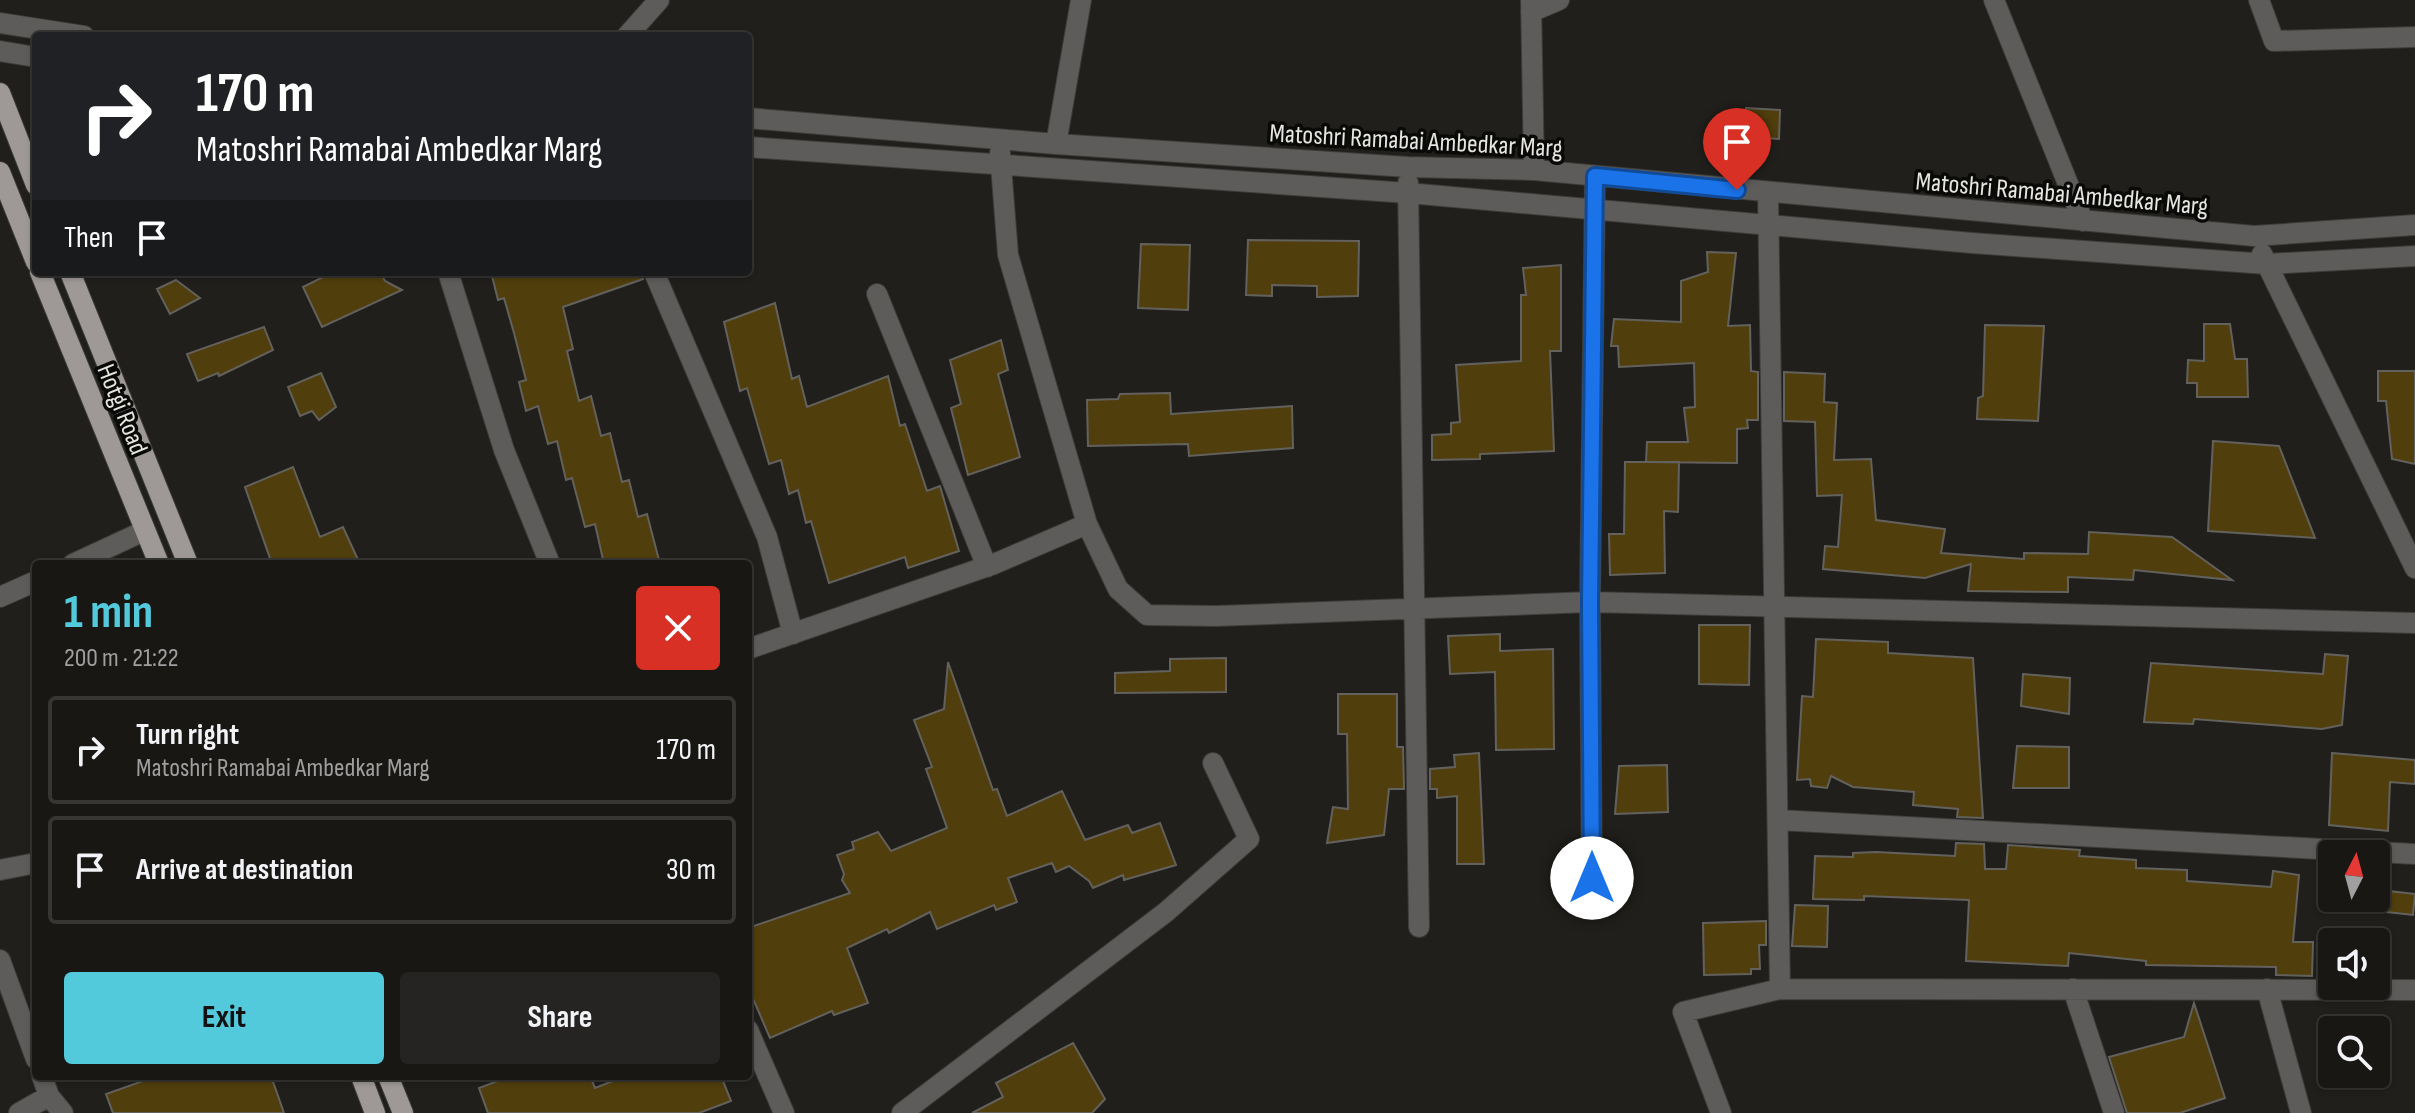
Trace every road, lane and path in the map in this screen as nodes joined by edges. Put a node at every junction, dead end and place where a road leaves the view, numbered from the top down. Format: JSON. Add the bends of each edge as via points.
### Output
{"nodes":[{"id":1,"x":659,"y":0,"type":"edge"},
{"id":2,"x":1081,"y":0,"type":"edge"},
{"id":3,"x":1559,"y":0,"type":"edge"},
{"id":4,"x":1994,"y":0,"type":"edge"},
{"id":5,"x":2259,"y":0,"type":"edge"},
{"id":6,"x":1531,"y":6,"type":"edge"},
{"id":7,"x":0,"y":23,"type":"edge"},
{"id":8,"x":58,"y":32,"type":"edge"},
{"id":9,"x":631,"y":32,"type":"edge"},
{"id":10,"x":2415,"y":37,"type":"edge"},
{"id":11,"x":0,"y":51,"type":"edge"},
{"id":12,"x":32,"y":56,"type":"edge"},
{"id":13,"x":0,"y":93,"type":"edge"},
{"id":14,"x":752,"y":118,"type":"edge"},
{"id":15,"x":999,"y":140,"type":"junction"},
{"id":16,"x":1056,"y":144,"type":"junction"},
{"id":17,"x":752,"y":147,"type":"edge"},
{"id":18,"x":1001,"y":166,"type":"junction"},
{"id":19,"x":1408,"y":167,"type":"junction"},
{"id":20,"x":1534,"y":170,"type":"junction"},
{"id":21,"x":0,"y":172,"type":"edge"},
{"id":22,"x":32,"y":175,"type":"edge"},
{"id":23,"x":1595,"y":176,"type":"junction"},
{"id":24,"x":1408,"y":193,"type":"junction"},
{"id":25,"x":1768,"y":193,"type":"junction"},
{"id":26,"x":1594,"y":208,"type":"junction"},
{"id":27,"x":2083,"y":221,"type":"junction"},
{"id":28,"x":1768,"y":225,"type":"junction"},
{"id":29,"x":2415,"y":225,"type":"edge"},
{"id":30,"x":2254,"y":236,"type":"junction"},
{"id":31,"x":32,"y":252,"type":"edge"},
{"id":32,"x":2415,"y":256,"type":"edge"},
{"id":33,"x":2267,"y":264,"type":"junction"},
{"id":34,"x":42,"y":276,"type":"edge"},
{"id":35,"x":72,"y":276,"type":"edge"},
{"id":36,"x":449,"y":276,"type":"edge"},
{"id":37,"x":656,"y":276,"type":"edge"},
{"id":38,"x":877,"y":294,"type":"dead end"},
{"id":39,"x":1087,"y":524,"type":"junction"},
{"id":40,"x":144,"y":531,"type":"junction"},
{"id":41,"x":82,"y":560,"type":"edge"},
{"id":42,"x":157,"y":560,"type":"edge"},
{"id":43,"x":186,"y":560,"type":"edge"},
{"id":44,"x":548,"y":560,"type":"edge"},
{"id":45,"x":987,"y":567,"type":"junction"},
{"id":46,"x":2415,"y":568,"type":"edge"},
{"id":47,"x":32,"y":583,"type":"edge"},
{"id":48,"x":0,"y":597,"type":"edge"},
{"id":49,"x":1590,"y":602,"type":"junction"},
{"id":50,"x":1774,"y":606,"type":"junction"},
{"id":51,"x":1416,"y":608,"type":"junction"},
{"id":52,"x":2415,"y":623,"type":"edge"},
{"id":53,"x":793,"y":634,"type":"junction"},
{"id":54,"x":752,"y":648,"type":"edge"},
{"id":55,"x":1213,"y":763,"type":"dead end"},
{"id":56,"x":1778,"y":820,"type":"junction"},
{"id":57,"x":2415,"y":854,"type":"edge"},
{"id":58,"x":32,"y":864,"type":"edge"},
{"id":59,"x":0,"y":870,"type":"edge"},
{"id":60,"x":1592,"y":909,"type":"dead end"},
{"id":61,"x":1419,"y":927,"type":"dead end"},
{"id":62,"x":0,"y":960,"type":"edge"},
{"id":63,"x":1780,"y":989,"type":"junction"},
{"id":64,"x":2073,"y":989,"type":"junction"},
{"id":65,"x":2267,"y":989,"type":"junction"},
{"id":66,"x":2415,"y":990,"type":"edge"},
{"id":67,"x":752,"y":1039,"type":"edge"},
{"id":68,"x":32,"y":1048,"type":"edge"},
{"id":69,"x":43,"y":1080,"type":"edge"},
{"id":70,"x":363,"y":1080,"type":"edge"},
{"id":71,"x":390,"y":1080,"type":"edge"},
{"id":72,"x":49,"y":1096,"type":"junction"},
{"id":73,"x":19,"y":1113,"type":"edge"},
{"id":74,"x":63,"y":1113,"type":"edge"},
{"id":75,"x":375,"y":1113,"type":"edge"},
{"id":76,"x":403,"y":1113,"type":"edge"},
{"id":77,"x":784,"y":1113,"type":"edge"},
{"id":78,"x":902,"y":1113,"type":"edge"},
{"id":79,"x":1721,"y":1113,"type":"edge"},
{"id":80,"x":2114,"y":1113,"type":"edge"},
{"id":81,"x":2301,"y":1113,"type":"edge"}],
"edges":[{"from":1,"to":9,"type":"street"},
{"from":2,"to":16,"type":"street"},
{"from":3,"to":6,"type":"street"},
{"from":4,"to":27,"type":"street"},
{"from":5,"to":10,"type":"street","via":[[2274,41]]},
{"from":6,"to":20,"type":"street"},
{"from":7,"to":8,"type":"street"},
{"from":11,"to":12,"type":"street"},
{"from":13,"to":22,"type":"main road"},
{"from":14,"to":15,"type":"street","name":"Matoshri Ramabai Ambedkar Marg"},
{"from":15,"to":16,"type":"street","name":"Matoshri Ramabai Ambedkar Marg"},
{"from":15,"to":18,"type":"street"},
{"from":16,"to":19,"type":"street","name":"Matoshri Ramabai Ambedkar Marg"},
{"from":17,"to":18,"type":"street"},
{"from":18,"to":24,"type":"street"},
{"from":18,"to":39,"type":"street","via":[[1008,255]]},
{"from":19,"to":20,"type":"street","name":"Matoshri Ramabai Ambedkar Marg"},
{"from":19,"to":24,"type":"street"},
{"from":20,"to":23,"type":"street","name":"Matoshri Ramabai Ambedkar Marg"},
{"from":21,"to":31,"type":"main road"},
{"from":23,"to":25,"type":"street","name":"Matoshri Ramabai Ambedkar Marg"},
{"from":23,"to":26,"type":"street"},
{"from":24,"to":26,"type":"street"},
{"from":24,"to":51,"type":"street"},
{"from":25,"to":27,"type":"street","name":"Matoshri Ramabai Ambedkar Marg"},
{"from":25,"to":28,"type":"street"},
{"from":26,"to":28,"type":"street"},
{"from":26,"to":49,"type":"street"},
{"from":27,"to":30,"type":"street","name":"Matoshri Ramabai Ambedkar Marg"},
{"from":28,"to":33,"type":"street"},
{"from":28,"to":50,"type":"street"},
{"from":29,"to":30,"type":"street","name":"Matoshri Ramabai Ambedkar Marg"},
{"from":30,"to":33,"type":"street"},
{"from":32,"to":33,"type":"street"},
{"from":33,"to":46,"type":"street"},
{"from":34,"to":40,"type":"main road","name":"Hotgi Road"},
{"from":35,"to":43,"type":"main road","name":"Hotgi Road"},
{"from":36,"to":44,"type":"street","via":[[504,450]]},
{"from":37,"to":53,"type":"street","via":[[767,537]]},
{"from":38,"to":45,"type":"street"},
{"from":39,"to":45,"type":"street"},
{"from":39,"to":51,"type":"street","via":[[1118,589],[1147,615]]},
{"from":40,"to":41,"type":"street"},
{"from":40,"to":42,"type":"main road","name":"Hotgi Road"},
{"from":45,"to":53,"type":"street"},
{"from":47,"to":48,"type":"street"},
{"from":49,"to":50,"type":"street"},
{"from":49,"to":51,"type":"street"},
{"from":49,"to":60,"type":"street"},
{"from":50,"to":52,"type":"street"},
{"from":50,"to":56,"type":"street"},
{"from":51,"to":61,"type":"street"},
{"from":53,"to":54,"type":"street"},
{"from":55,"to":78,"type":"street","via":[[1249,839],[1166,912]]},
{"from":56,"to":57,"type":"street"},
{"from":56,"to":63,"type":"street"},
{"from":58,"to":59,"type":"street"},
{"from":62,"to":68,"type":"street"},
{"from":63,"to":64,"type":"street"},
{"from":63,"to":79,"type":"street","via":[[1683,1012]]},
{"from":64,"to":65,"type":"street"},
{"from":64,"to":80,"type":"street"},
{"from":65,"to":66,"type":"street"},
{"from":65,"to":81,"type":"street"},
{"from":67,"to":77,"type":"street"},
{"from":69,"to":72,"type":"street"},
{"from":70,"to":75,"type":"main road"},
{"from":71,"to":76,"type":"main road"},
{"from":72,"to":73,"type":"street"},
{"from":72,"to":74,"type":"street"}]}
